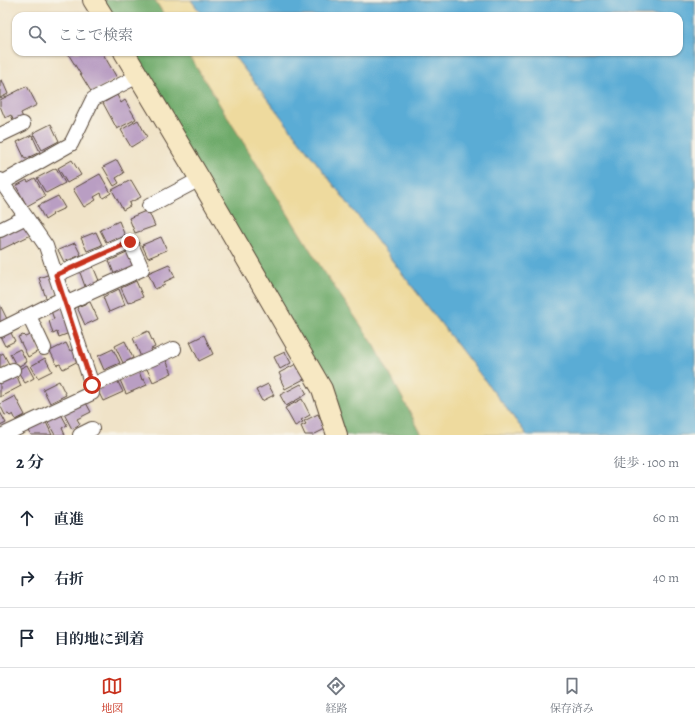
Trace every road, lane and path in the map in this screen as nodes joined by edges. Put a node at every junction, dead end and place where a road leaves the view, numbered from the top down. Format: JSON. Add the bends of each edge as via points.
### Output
{"nodes":[{"id":1,"x":93,"y":0,"type":"edge"},
{"id":2,"x":100,"y":12,"type":"edge"},
{"id":3,"x":126,"y":56,"type":"edge"},
{"id":4,"x":138,"y":76,"type":"junction"},
{"id":5,"x":23,"y":124,"type":"dead end"},
{"id":6,"x":0,"y":135,"type":"edge"},
{"id":7,"x":200,"y":178,"type":"junction"},
{"id":8,"x":1,"y":182,"type":"edge"},
{"id":9,"x":149,"y":206,"type":"dead end"},
{"id":10,"x":26,"y":217,"type":"junction"},
{"id":11,"x":0,"y":230,"type":"edge"},
{"id":12,"x":56,"y":275,"type":"junction"},
{"id":13,"x":65,"y":301,"type":"junction"},
{"id":14,"x":29,"y":316,"type":"junction"},
{"id":15,"x":0,"y":330,"type":"edge"},
{"id":16,"x":44,"y":348,"type":"dead end"},
{"id":17,"x":174,"y":349,"type":"dead end"},
{"id":18,"x":14,"y":370,"type":"dead end"},
{"id":19,"x":0,"y":376,"type":"edge"},
{"id":20,"x":92,"y":385,"type":"junction"},
{"id":21,"x":3,"y":435,"type":"edge"},
{"id":22,"x":337,"y":435,"type":"edge"}],
"edges":[{"from":1,"to":2,"type":"street"},
{"from":3,"to":4,"type":"street"},
{"from":4,"to":7,"type":"street"},
{"from":4,"to":8,"type":"street","via":[[94,99],[71,144]]},
{"from":5,"to":6,"type":"street"},
{"from":7,"to":9,"type":"street"},
{"from":7,"to":22,"type":"street","via":[[322,389]]},
{"from":8,"to":10,"type":"street"},
{"from":10,"to":11,"type":"street"},
{"from":10,"to":12,"type":"street","via":[[46,246]]},
{"from":12,"to":13,"type":"street"},
{"from":12,"to":13,"type":"street","via":[[130,242],[142,269]]},
{"from":13,"to":14,"type":"street"},
{"from":13,"to":20,"type":"street"},
{"from":14,"to":15,"type":"street"},
{"from":14,"to":16,"type":"street"},
{"from":17,"to":20,"type":"street"},
{"from":18,"to":19,"type":"street"},
{"from":20,"to":21,"type":"street","via":[[92,393]]}]}
